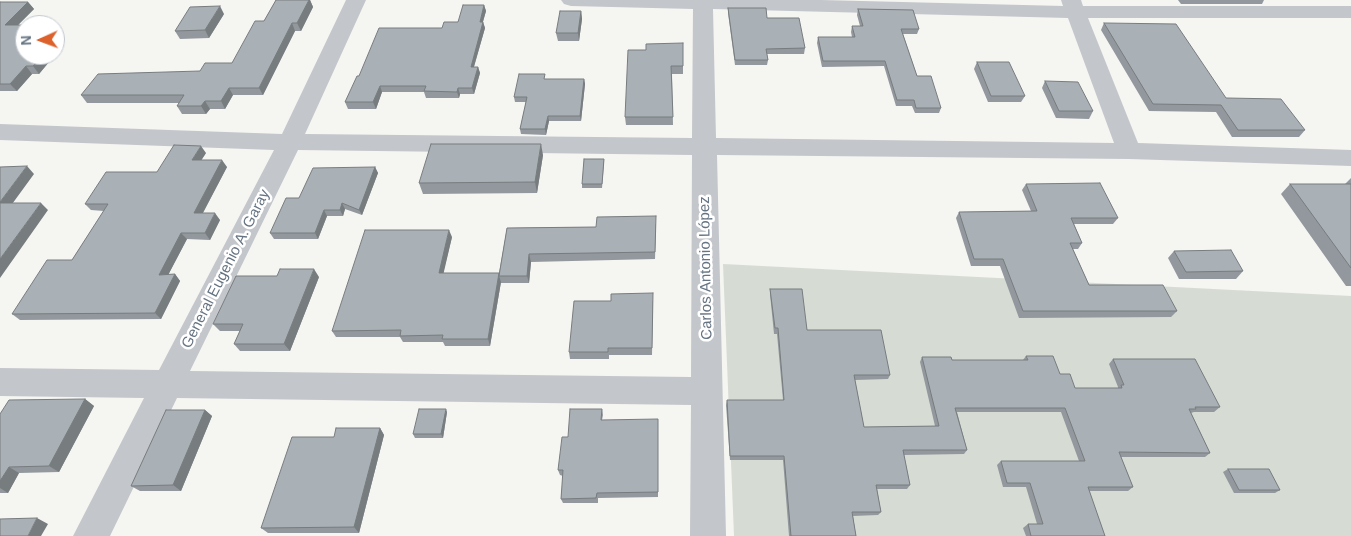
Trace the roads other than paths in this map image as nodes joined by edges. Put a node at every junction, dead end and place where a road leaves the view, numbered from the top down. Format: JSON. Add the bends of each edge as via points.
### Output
{"nodes":[{"id":1,"x":356,"y":0,"type":"edge"},
{"id":2,"x":571,"y":0,"type":"edge"},
{"id":3,"x":703,"y":2,"type":"edge"},
{"id":4,"x":1073,"y":6,"type":"edge"},
{"id":5,"x":1351,"y":12,"type":"edge"},
{"id":6,"x":0,"y":132,"type":"edge"},
{"id":7,"x":290,"y":142,"type":"junction"},
{"id":8,"x":705,"y":145,"type":"junction"},
{"id":9,"x":1129,"y":151,"type":"junction"},
{"id":10,"x":1351,"y":158,"type":"edge"},
{"id":11,"x":0,"y":382,"type":"edge"},
{"id":12,"x":167,"y":384,"type":"junction"},
{"id":13,"x":708,"y":391,"type":"junction"},
{"id":14,"x":91,"y":536,"type":"edge"},
{"id":15,"x":708,"y":536,"type":"edge"}],
"edges":[{"from":1,"to":7,"type":"street","name":"General Eugenio A. Garay"},
{"from":2,"to":3,"type":"street"},
{"from":3,"to":4,"type":"street"},
{"from":3,"to":8,"type":"street","name":"Carlos Antonio López"},
{"from":4,"to":5,"type":"street"},
{"from":4,"to":9,"type":"street"},
{"from":6,"to":7,"type":"street"},
{"from":7,"to":8,"type":"street"},
{"from":7,"to":12,"type":"street","name":"General Eugenio A. Garay"},
{"from":8,"to":9,"type":"street"},
{"from":8,"to":13,"type":"street","name":"Carlos Antonio López"},
{"from":9,"to":10,"type":"street"},
{"from":11,"to":12,"type":"street"},
{"from":12,"to":13,"type":"street"},
{"from":12,"to":14,"type":"street","name":"General Eugenio A. Garay"},
{"from":13,"to":15,"type":"street","name":"Carlos Antonio López"}]}
